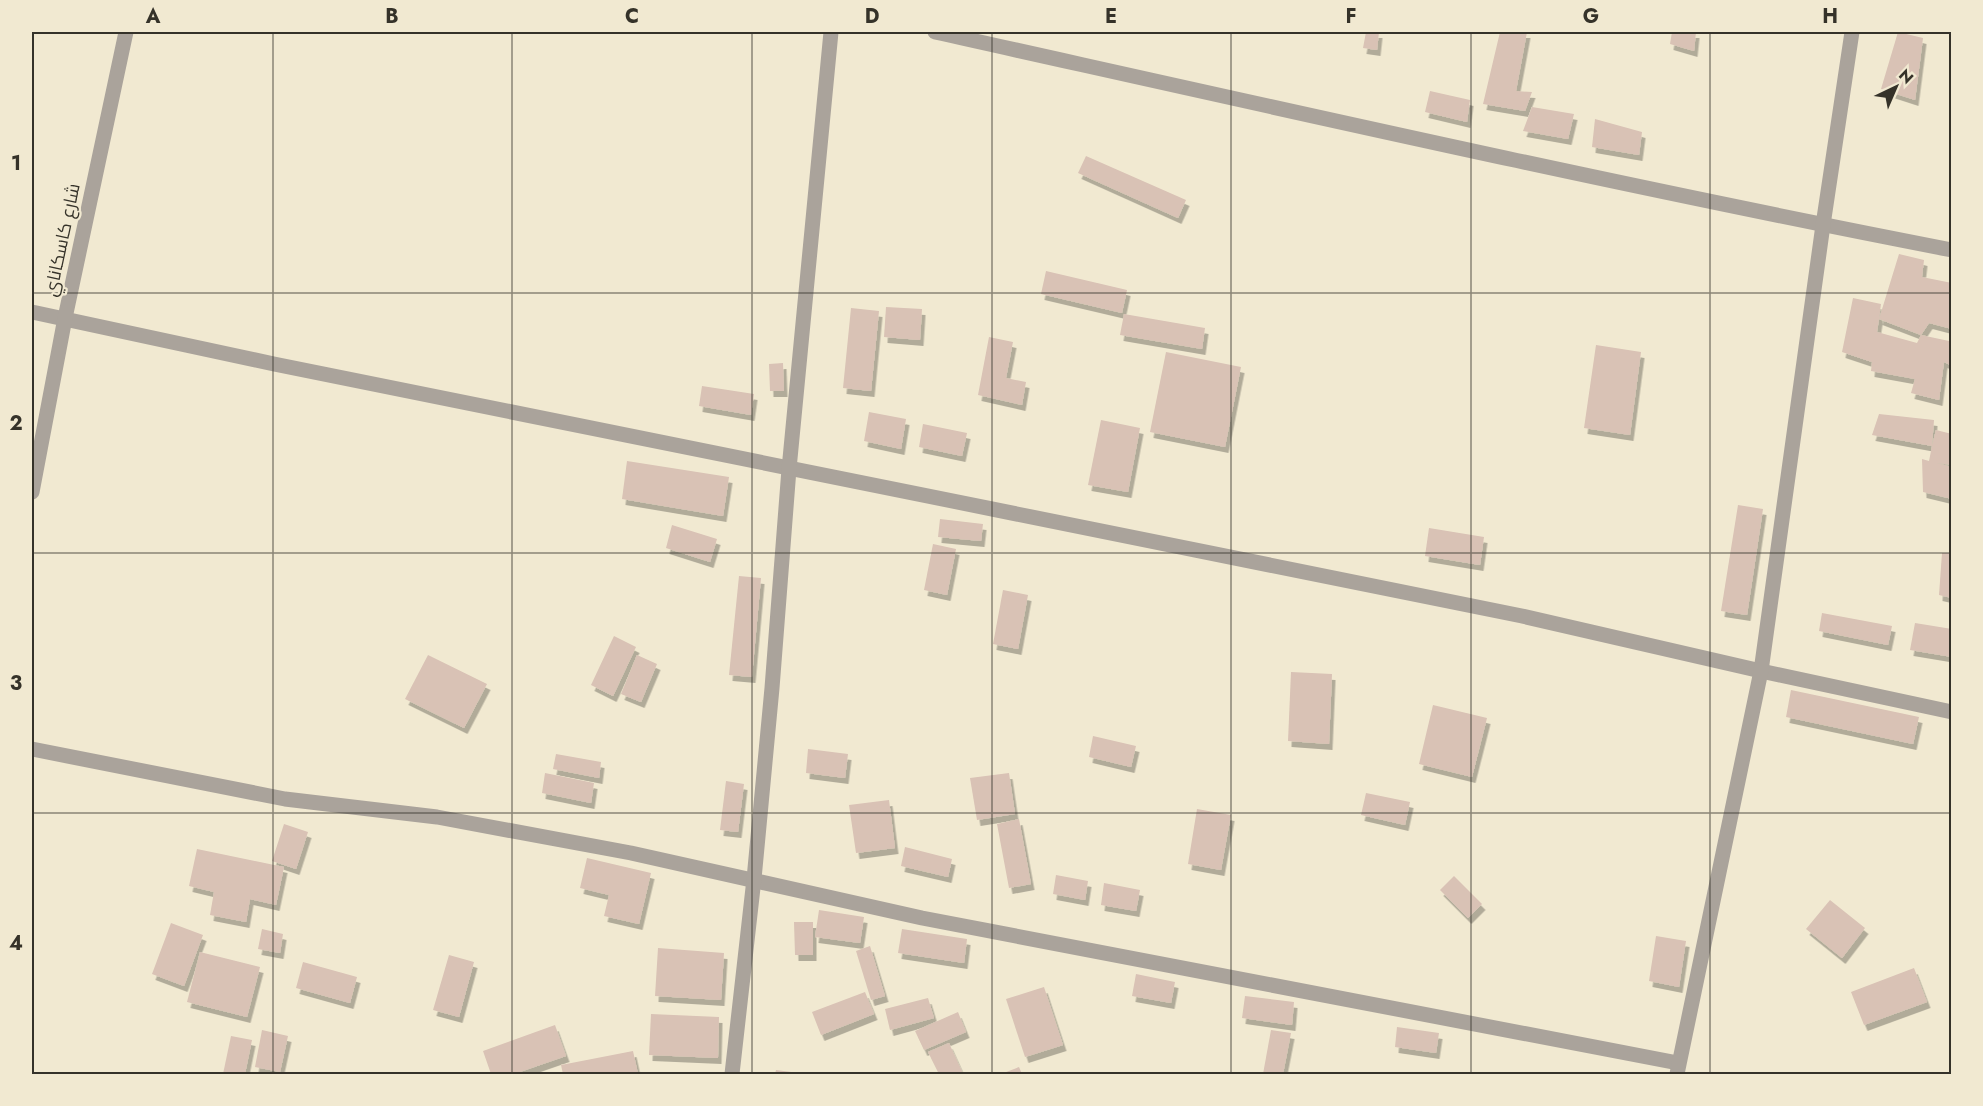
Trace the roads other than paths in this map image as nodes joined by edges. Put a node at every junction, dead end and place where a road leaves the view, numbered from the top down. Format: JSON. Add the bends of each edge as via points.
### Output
{"nodes":[{"id":1,"x":126,"y":32,"type":"edge"},
{"id":2,"x":831,"y":32,"type":"edge"},
{"id":3,"x":935,"y":32,"type":"edge"},
{"id":4,"x":1852,"y":32,"type":"edge"},
{"id":5,"x":1823,"y":225,"type":"junction"},
{"id":6,"x":1952,"y":249,"type":"edge"},
{"id":7,"x":32,"y":312,"type":"edge"},
{"id":8,"x":65,"y":318,"type":"junction"},
{"id":9,"x":789,"y":469,"type":"junction"},
{"id":10,"x":32,"y":492,"type":"edge"},
{"id":11,"x":1761,"y":671,"type":"junction"},
{"id":12,"x":1952,"y":712,"type":"edge"},
{"id":13,"x":32,"y":749,"type":"edge"},
{"id":14,"x":754,"y":879,"type":"junction"},
{"id":15,"x":1678,"y":1069,"type":"edge"},
{"id":16,"x":732,"y":1074,"type":"edge"}],
"edges":[{"from":1,"to":8,"type":"street","name":"شارع كاسكاناي"},
{"from":2,"to":9,"type":"street"},
{"from":3,"to":5,"type":"street"},
{"from":4,"to":5,"type":"street"},
{"from":5,"to":6,"type":"street"},
{"from":5,"to":11,"type":"street"},
{"from":7,"to":8,"type":"street"},
{"from":8,"to":9,"type":"street"},
{"from":8,"to":10,"type":"street","name":"شارع كاسكاناي"},
{"from":9,"to":11,"type":"street","via":[[1522,616]]},
{"from":9,"to":14,"type":"street"},
{"from":11,"to":12,"type":"street"},
{"from":11,"to":15,"type":"street"},
{"from":13,"to":14,"type":"street","via":[[285,799],[437,817]]},
{"from":14,"to":15,"type":"street","via":[[922,918]]},
{"from":14,"to":16,"type":"street"}]}
